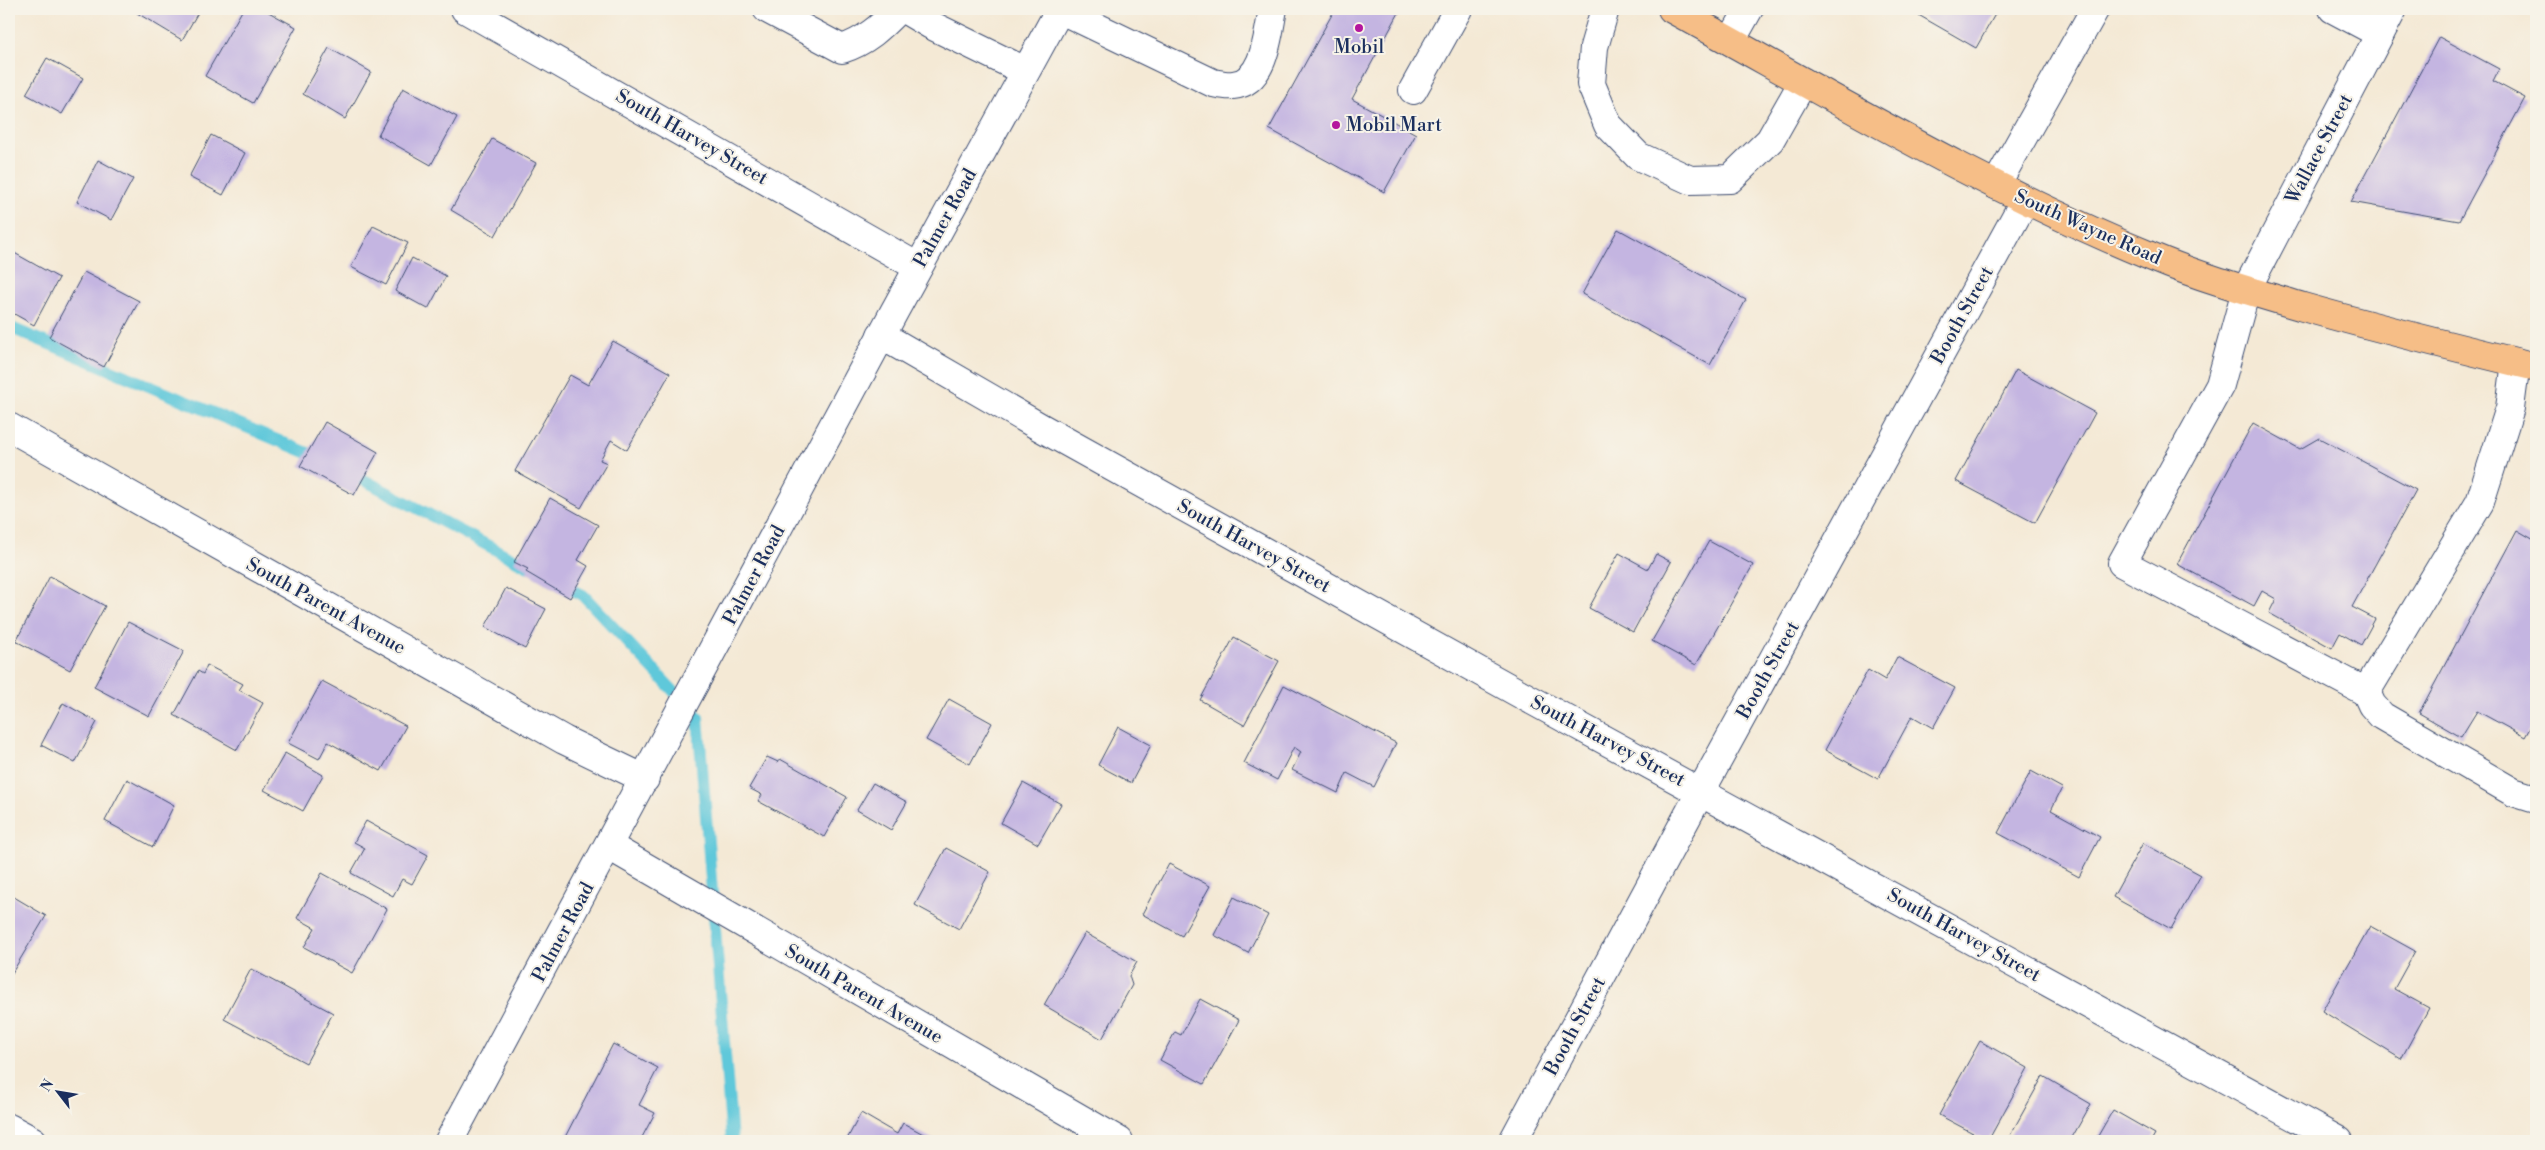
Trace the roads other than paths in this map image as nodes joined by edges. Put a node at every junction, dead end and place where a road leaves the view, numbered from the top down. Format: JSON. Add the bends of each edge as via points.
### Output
{"nodes":[{"id":1,"x":465,"y":9,"type":"edge"},
{"id":2,"x":767,"y":9,"type":"edge"},
{"id":3,"x":898,"y":9,"type":"edge"},
{"id":4,"x":904,"y":9,"type":"edge"},
{"id":5,"x":1059,"y":9,"type":"edge"},
{"id":6,"x":1273,"y":9,"type":"edge"},
{"id":7,"x":1458,"y":9,"type":"edge"},
{"id":8,"x":1605,"y":9,"type":"edge"},
{"id":9,"x":1672,"y":9,"type":"edge"},
{"id":10,"x":1749,"y":9,"type":"edge"},
{"id":11,"x":2095,"y":9,"type":"edge"},
{"id":12,"x":2333,"y":9,"type":"edge"},
{"id":13,"x":2392,"y":9,"type":"edge"},
{"id":14,"x":2380,"y":34,"type":"junction"},
{"id":15,"x":1731,"y":41,"type":"junction"},
{"id":16,"x":1025,"y":71,"type":"junction"},
{"id":17,"x":1803,"y":82,"type":"junction"},
{"id":18,"x":1413,"y":90,"type":"dead end"},
{"id":19,"x":1996,"y":185,"type":"junction"},
{"id":20,"x":2025,"y":200,"type":"junction"},
{"id":21,"x":918,"y":267,"type":"junction"},
{"id":22,"x":2246,"y":290,"type":"junction"},
{"id":23,"x":881,"y":335,"type":"junction"},
{"id":24,"x":2526,"y":365,"type":"edge"},
{"id":25,"x":9,"y":427,"type":"edge"},
{"id":26,"x":2366,"y":692,"type":"junction"},
{"id":27,"x":645,"y":779,"type":"junction"},
{"id":28,"x":1701,"y":791,"type":"junction"},
{"id":29,"x":2536,"y":796,"type":"edge"},
{"id":30,"x":609,"y":846,"type":"junction"},
{"id":31,"x":9,"y":1128,"type":"edge"},
{"id":32,"x":33,"y":1141,"type":"edge"},
{"id":33,"x":450,"y":1141,"type":"edge"},
{"id":34,"x":1119,"y":1141,"type":"edge"},
{"id":35,"x":1513,"y":1141,"type":"edge"},
{"id":36,"x":2339,"y":1141,"type":"edge"}],
"edges":[{"from":1,"to":21,"type":"street","name":"South Harvey Street"},
{"from":2,"to":3,"type":"street","via":[[842,49],[860,43]]},
{"from":4,"to":16,"type":"street"},
{"from":5,"to":6,"type":"street","via":[[1213,83],[1234,86],[1250,78],[1264,55]]},
{"from":5,"to":16,"type":"street","name":"Palmer Road"},
{"from":7,"to":18,"type":"street"},
{"from":8,"to":17,"type":"street","via":[[1594,47],[1591,84],[1608,125],[1638,156],[1690,180],[1730,179],[1770,140]]},
{"from":9,"to":15,"type":"main road","name":"South Wayne Road"},
{"from":10,"to":15,"type":"street"},
{"from":11,"to":19,"type":"street"},
{"from":12,"to":14,"type":"street"},
{"from":13,"to":14,"type":"street","name":"Wallace Street"},
{"from":14,"to":22,"type":"street","name":"Wallace Street"},
{"from":15,"to":17,"type":"main road","name":"South Wayne Road"},
{"from":16,"to":21,"type":"street","name":"Palmer Road"},
{"from":17,"to":19,"type":"main road","name":"South Wayne Road"},
{"from":19,"to":20,"type":"main road","name":"South Wayne Road"},
{"from":20,"to":22,"type":"main road","name":"South Wayne Road","via":[[2156,259]]},
{"from":20,"to":28,"type":"street","name":"Booth Street"},
{"from":21,"to":23,"type":"street","name":"Palmer Road"},
{"from":22,"to":24,"type":"main road","name":"South Wayne Road","via":[[2413,338]]},
{"from":22,"to":26,"type":"street","name":"Wallace Street","via":[[2220,385],[2122,562]]},
{"from":23,"to":27,"type":"street","name":"Palmer Road"},
{"from":23,"to":28,"type":"street","name":"South Harvey Street","via":[[1092,456]]},
{"from":24,"to":26,"type":"street","via":[[2480,502]]},
{"from":25,"to":27,"type":"street","name":"South Parent Avenue","via":[[564,740]]},
{"from":26,"to":29,"type":"street","via":[[2382,716],[2513,792],[2532,798]]},
{"from":27,"to":30,"type":"street","name":"Palmer Road"},
{"from":28,"to":35,"type":"street","name":"Booth Street"},
{"from":28,"to":36,"type":"street","name":"South Harvey Street"},
{"from":30,"to":33,"type":"street","name":"Palmer Road"},
{"from":30,"to":34,"type":"street","name":"South Parent Avenue"},
{"from":31,"to":32,"type":"street"}]}
